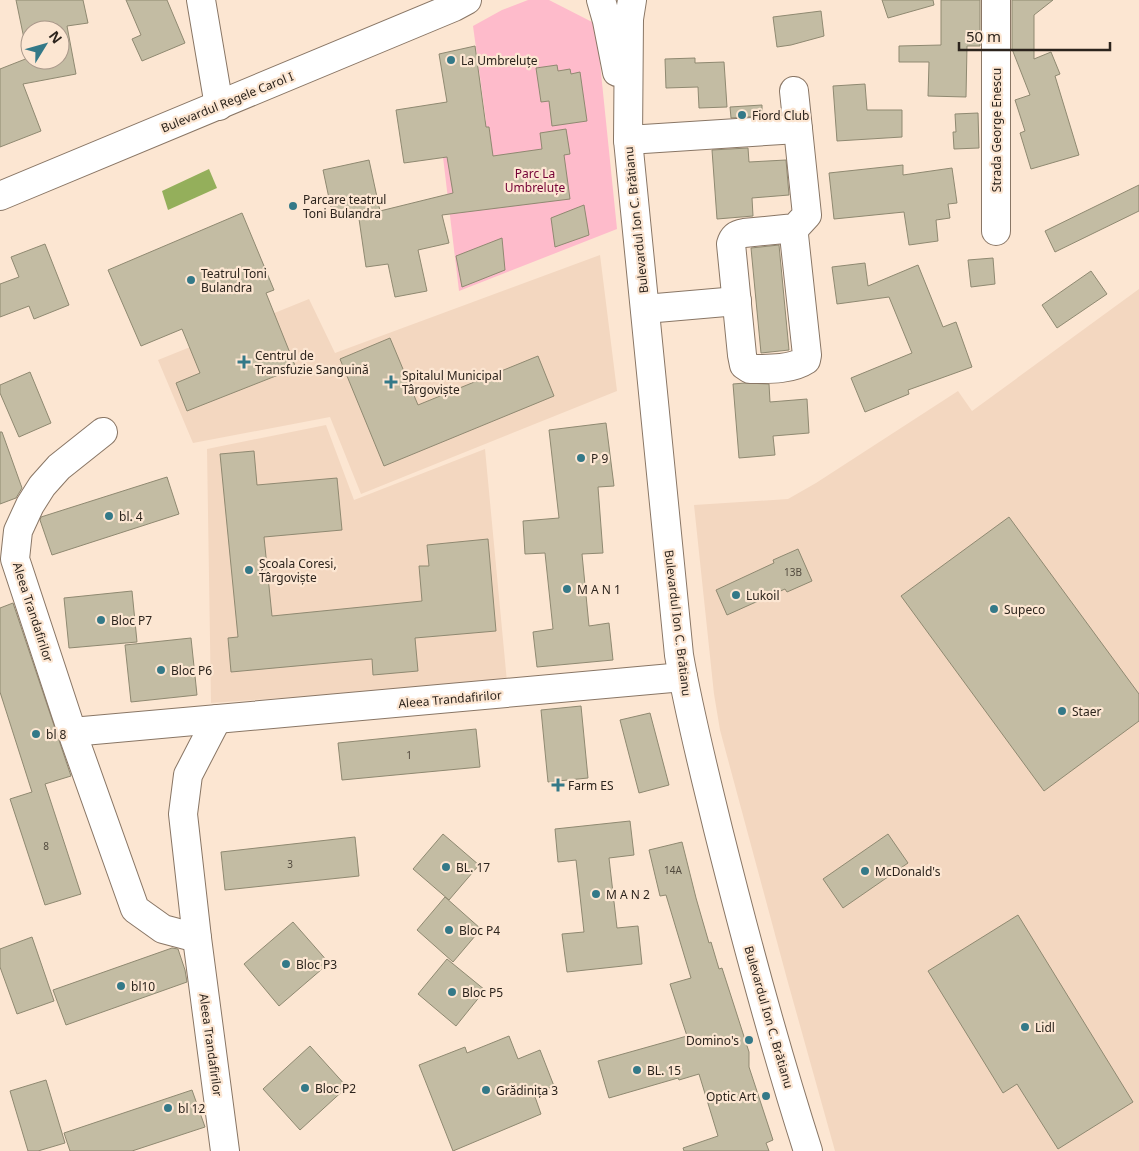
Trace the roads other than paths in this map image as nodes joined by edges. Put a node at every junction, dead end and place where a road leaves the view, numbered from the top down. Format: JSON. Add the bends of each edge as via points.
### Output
{"nodes":[{"id":1,"x":201,"y":0,"type":"edge"},
{"id":2,"x":481,"y":0,"type":"edge"},
{"id":3,"x":601,"y":0,"type":"edge"},
{"id":4,"x":632,"y":0,"type":"edge"},
{"id":5,"x":996,"y":0,"type":"edge"},
{"id":6,"x":460,"y":4,"type":"edge"},
{"id":7,"x":794,"y":91,"type":"dead end"},
{"id":8,"x":219,"y":106,"type":"junction"},
{"id":9,"x":798,"y":129,"type":"junction"},
{"id":10,"x":628,"y":135,"type":"junction"},
{"id":11,"x":0,"y":196,"type":"edge"},
{"id":12,"x":795,"y":228,"type":"junction"},
{"id":13,"x":996,"y":231,"type":"dead end"},
{"id":14,"x":736,"y":301,"type":"junction"},
{"id":15,"x":645,"y":309,"type":"junction"},
{"id":16,"x":103,"y":432,"type":"dead end"},
{"id":17,"x":683,"y":677,"type":"junction"},
{"id":18,"x":217,"y":719,"type":"junction"},
{"id":19,"x":72,"y":732,"type":"junction"},
{"id":20,"x":197,"y":938,"type":"junction"},
{"id":21,"x":225,"y":1151,"type":"edge"},
{"id":22,"x":808,"y":1151,"type":"edge"}],
"edges":[{"from":1,"to":8,"type":"street"},
{"from":2,"to":6,"type":"street","name":"Bulevardul Regele Carol I"},
{"from":3,"to":10,"type":"street","name":"Bulevardul Ion C. Brătianu"},
{"from":4,"to":10,"type":"street","name":"Bulevardul Ion C. Brătianu"},
{"from":5,"to":13,"type":"street","name":"Strada George Enescu"},
{"from":6,"to":8,"type":"street","name":"Bulevardul Regele Carol I"},
{"from":7,"to":9,"type":"street"},
{"from":8,"to":11,"type":"street","name":"Bulevardul Regele Carol I"},
{"from":9,"to":10,"type":"street","name":"Bulevardul Ion C. Brătianu"},
{"from":9,"to":12,"type":"street","via":[[807,215]]},
{"from":10,"to":15,"type":"street","name":"Bulevardul Ion C. Brătianu"},
{"from":12,"to":14,"type":"street","via":[[737,234],[732,238]]},
{"from":12,"to":14,"type":"street","via":[[806,360],[790,366],[750,369],[744,365]]},
{"from":14,"to":15,"type":"street"},
{"from":15,"to":17,"type":"street","name":"Bulevardul Ion C. Brătianu"},
{"from":16,"to":19,"type":"street","name":"Aleea Trandafirilor","via":[[59,467],[42,486],[18,531],[15,559]]},
{"from":17,"to":18,"type":"street","name":"Aleea Trandafirilor"},
{"from":17,"to":22,"type":"street","name":"Bulevardul Ion C. Brătianu","via":[[731,878]]},
{"from":18,"to":19,"type":"street","name":"Aleea Trandafirilor"},
{"from":18,"to":20,"type":"street","name":"Aleea Trandafirilor","via":[[188,775],[183,814]]},
{"from":19,"to":20,"type":"street","name":"Aleea Trandafirilor","via":[[135,909],[163,929]]},
{"from":20,"to":21,"type":"street","name":"Aleea Trandafirilor"}]}
